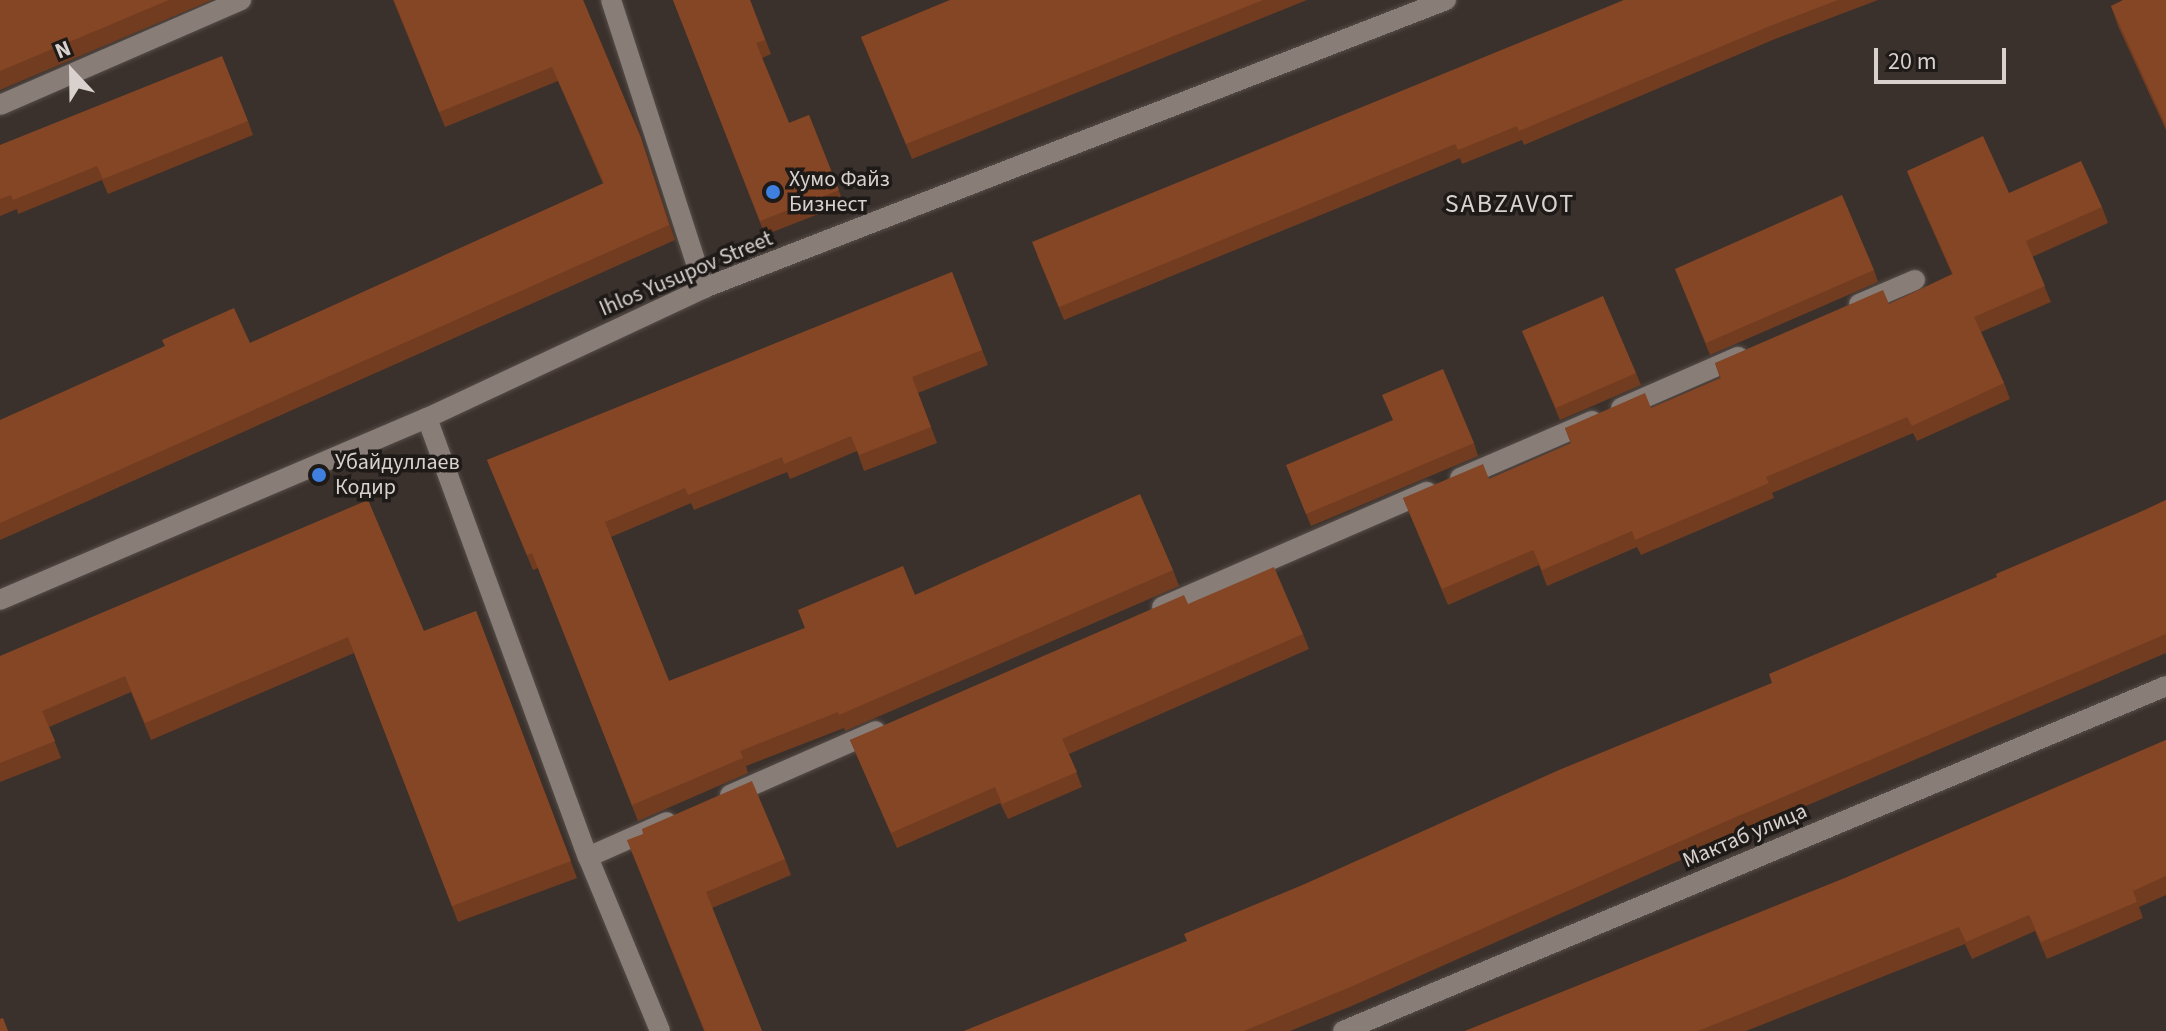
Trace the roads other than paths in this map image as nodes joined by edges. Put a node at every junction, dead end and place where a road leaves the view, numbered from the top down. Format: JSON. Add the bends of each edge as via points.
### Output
{"nodes":[{"id":1,"x":241,"y":0,"type":"edge"},
{"id":2,"x":611,"y":0,"type":"edge"},
{"id":3,"x":1446,"y":0,"type":"edge"},
{"id":4,"x":0,"y":105,"type":"edge"},
{"id":5,"x":1915,"y":280,"type":"dead end"},
{"id":6,"x":704,"y":288,"type":"junction"},
{"id":7,"x":1842,"y":312,"type":"edge"},
{"id":8,"x":1754,"y":350,"type":"edge"},
{"id":9,"x":427,"y":418,"type":"junction"},
{"id":10,"x":0,"y":600,"type":"edge"},
{"id":11,"x":1142,"y":616,"type":"edge"},
{"id":12,"x":2166,"y":686,"type":"edge"},
{"id":13,"x":894,"y":724,"type":"edge"},
{"id":14,"x":588,"y":857,"type":"junction"},
{"id":15,"x":660,"y":1031,"type":"edge"},
{"id":16,"x":1343,"y":1031,"type":"edge"}],
"edges":[{"from":1,"to":4,"type":"street"},
{"from":2,"to":6,"type":"street"},
{"from":3,"to":6,"type":"street","name":"Ihlos Yusupov Street"},
{"from":5,"to":7,"type":"street"},
{"from":6,"to":9,"type":"street","name":"Ihlos Yusupov Street"},
{"from":8,"to":11,"type":"street"},
{"from":9,"to":10,"type":"street","name":"Ihlos Yusupov Street"},
{"from":9,"to":14,"type":"street"},
{"from":12,"to":16,"type":"street","name":"Мактаб улица"},
{"from":13,"to":14,"type":"street"},
{"from":14,"to":15,"type":"street"}]}
